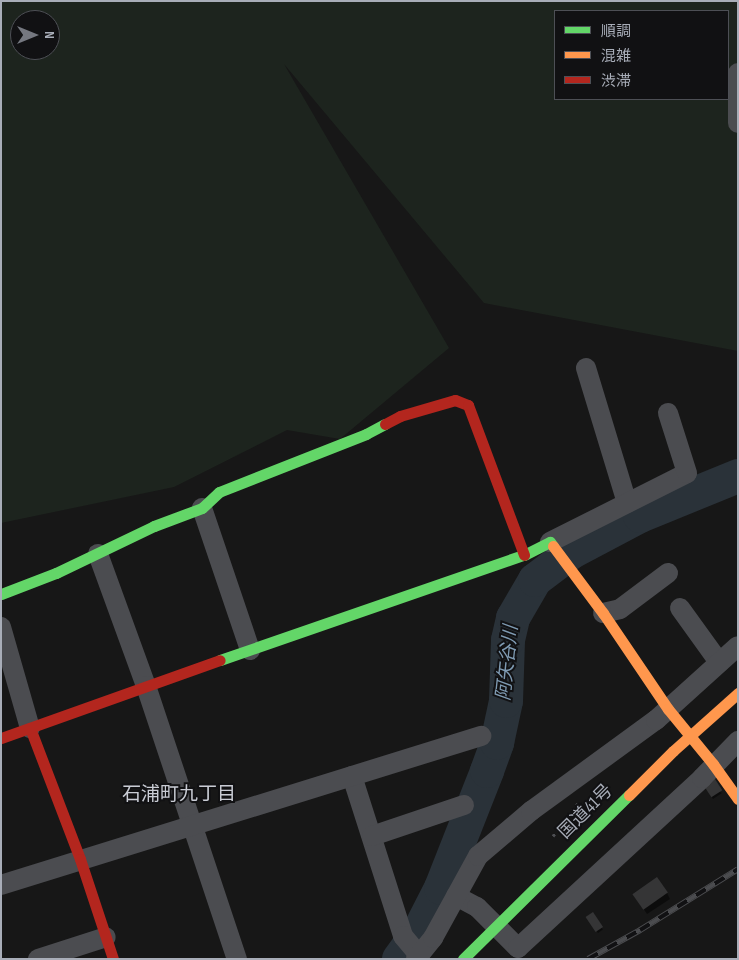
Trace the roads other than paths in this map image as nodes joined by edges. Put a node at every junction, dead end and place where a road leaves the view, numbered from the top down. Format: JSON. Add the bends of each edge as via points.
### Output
{"nodes":[{"id":1,"x":738,"y":73,"type":"edge"},
{"id":2,"x":738,"y":122,"type":"edge"},
{"id":3,"x":586,"y":368,"type":"dead end"},
{"id":4,"x":668,"y":413,"type":"dead end"},
{"id":5,"x":627,"y":503,"type":"junction"},
{"id":6,"x":202,"y":508,"type":"junction"},
{"id":7,"x":553,"y":546,"type":"junction"},
{"id":8,"x":98,"y":554,"type":"junction"},
{"id":9,"x":524,"y":555,"type":"junction"},
{"id":10,"x":668,"y":573,"type":"dead end"},
{"id":11,"x":1,"y":594,"type":"edge"},
{"id":12,"x":680,"y":608,"type":"dead end"},
{"id":13,"x":603,"y":614,"type":"junction"},
{"id":14,"x":1,"y":627,"type":"edge"},
{"id":15,"x":738,"y":646,"type":"edge"},
{"id":16,"x":250,"y":650,"type":"junction"},
{"id":17,"x":719,"y":662,"type":"junction"},
{"id":18,"x":146,"y":686,"type":"junction"},
{"id":19,"x":738,"y":693,"type":"edge"},
{"id":20,"x":668,"y":709,"type":"junction"},
{"id":21,"x":30,"y":728,"type":"junction"},
{"id":22,"x":481,"y":736,"type":"dead end"},
{"id":23,"x":1,"y":738,"type":"edge"},
{"id":24,"x":738,"y":741,"type":"edge"},
{"id":25,"x":713,"y":764,"type":"junction"},
{"id":26,"x":352,"y":776,"type":"junction"},
{"id":27,"x":738,"y":799,"type":"edge"},
{"id":28,"x":464,"y":805,"type":"dead end"},
{"id":29,"x":192,"y":825,"type":"junction"},
{"id":30,"x":372,"y":836,"type":"junction"},
{"id":31,"x":80,"y":859,"type":"junction"},
{"id":32,"x":1,"y":886,"type":"edge"},
{"id":33,"x":456,"y":896,"type":"junction"},
{"id":34,"x":106,"y":937,"type":"junction"},
{"id":35,"x":413,"y":950,"type":"edge"},
{"id":36,"x":38,"y":959,"type":"edge"},
{"id":37,"x":112,"y":959,"type":"edge"},
{"id":38,"x":237,"y":959,"type":"edge"},
{"id":39,"x":463,"y":959,"type":"edge"}],
"edges":[{"from":1,"to":2,"type":"street"},
{"from":3,"to":5,"type":"street"},
{"from":4,"to":5,"type":"street","via":[[688,473]]},
{"from":5,"to":7,"type":"street"},
{"from":6,"to":8,"type":"main road","via":[[154,526]]},
{"from":6,"to":9,"type":"main road","via":[[219,492],[366,434],[400,416],[456,400],[468,405]]},
{"from":6,"to":16,"type":"street"},
{"from":7,"to":9,"type":"main road"},
{"from":7,"to":13,"type":"main road"},
{"from":8,"to":11,"type":"main road"},
{"from":8,"to":18,"type":"street"},
{"from":9,"to":16,"type":"main road"},
{"from":10,"to":13,"type":"street","via":[[620,609]]},
{"from":12,"to":17,"type":"street"},
{"from":13,"to":20,"type":"main road"},
{"from":14,"to":21,"type":"street"},
{"from":15,"to":17,"type":"street"},
{"from":16,"to":18,"type":"main road"},
{"from":17,"to":20,"type":"street"},
{"from":18,"to":21,"type":"main road"},
{"from":18,"to":29,"type":"street"},
{"from":19,"to":39,"type":"main road","name":"国道41号","via":[[666,758]]},
{"from":20,"to":25,"type":"main road"},
{"from":20,"to":33,"type":"street","via":[[531,811],[478,856]]},
{"from":21,"to":23,"type":"main road"},
{"from":21,"to":31,"type":"main road"},
{"from":22,"to":26,"type":"street"},
{"from":24,"to":25,"type":"street"},
{"from":25,"to":27,"type":"main road"},
{"from":25,"to":33,"type":"street","via":[[702,778],[518,948],[477,908]]},
{"from":26,"to":29,"type":"street"},
{"from":26,"to":30,"type":"street"},
{"from":28,"to":30,"type":"street"},
{"from":29,"to":31,"type":"street"},
{"from":29,"to":38,"type":"street"},
{"from":30,"to":35,"type":"street"},
{"from":31,"to":32,"type":"street"},
{"from":31,"to":34,"type":"main road"},
{"from":33,"to":35,"type":"street","via":[[433,938]]},
{"from":34,"to":36,"type":"street"},
{"from":34,"to":37,"type":"main road"}]}
